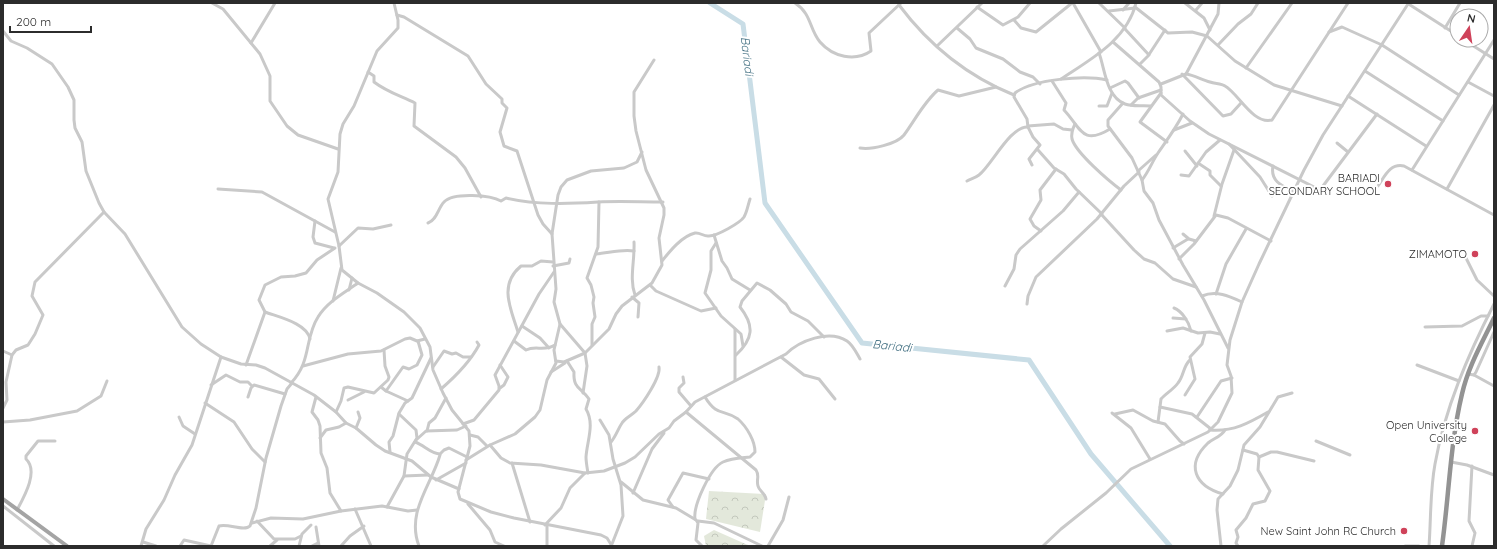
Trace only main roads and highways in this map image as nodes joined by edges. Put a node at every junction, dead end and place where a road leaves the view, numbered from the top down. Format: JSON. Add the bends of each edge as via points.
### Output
{"nodes":[{"id":1,"x":1494,"y":318,"type":"edge"},
{"id":2,"x":3,"y":499,"type":"edge"},
{"id":3,"x":66,"y":546,"type":"edge"},
{"id":4,"x":1442,"y":546,"type":"edge"}],
"edges":[{"from":1,"to":4,"type":"highway","via":[[1468,374],[1459,405]]},
{"from":2,"to":3,"type":"main road"}]}
